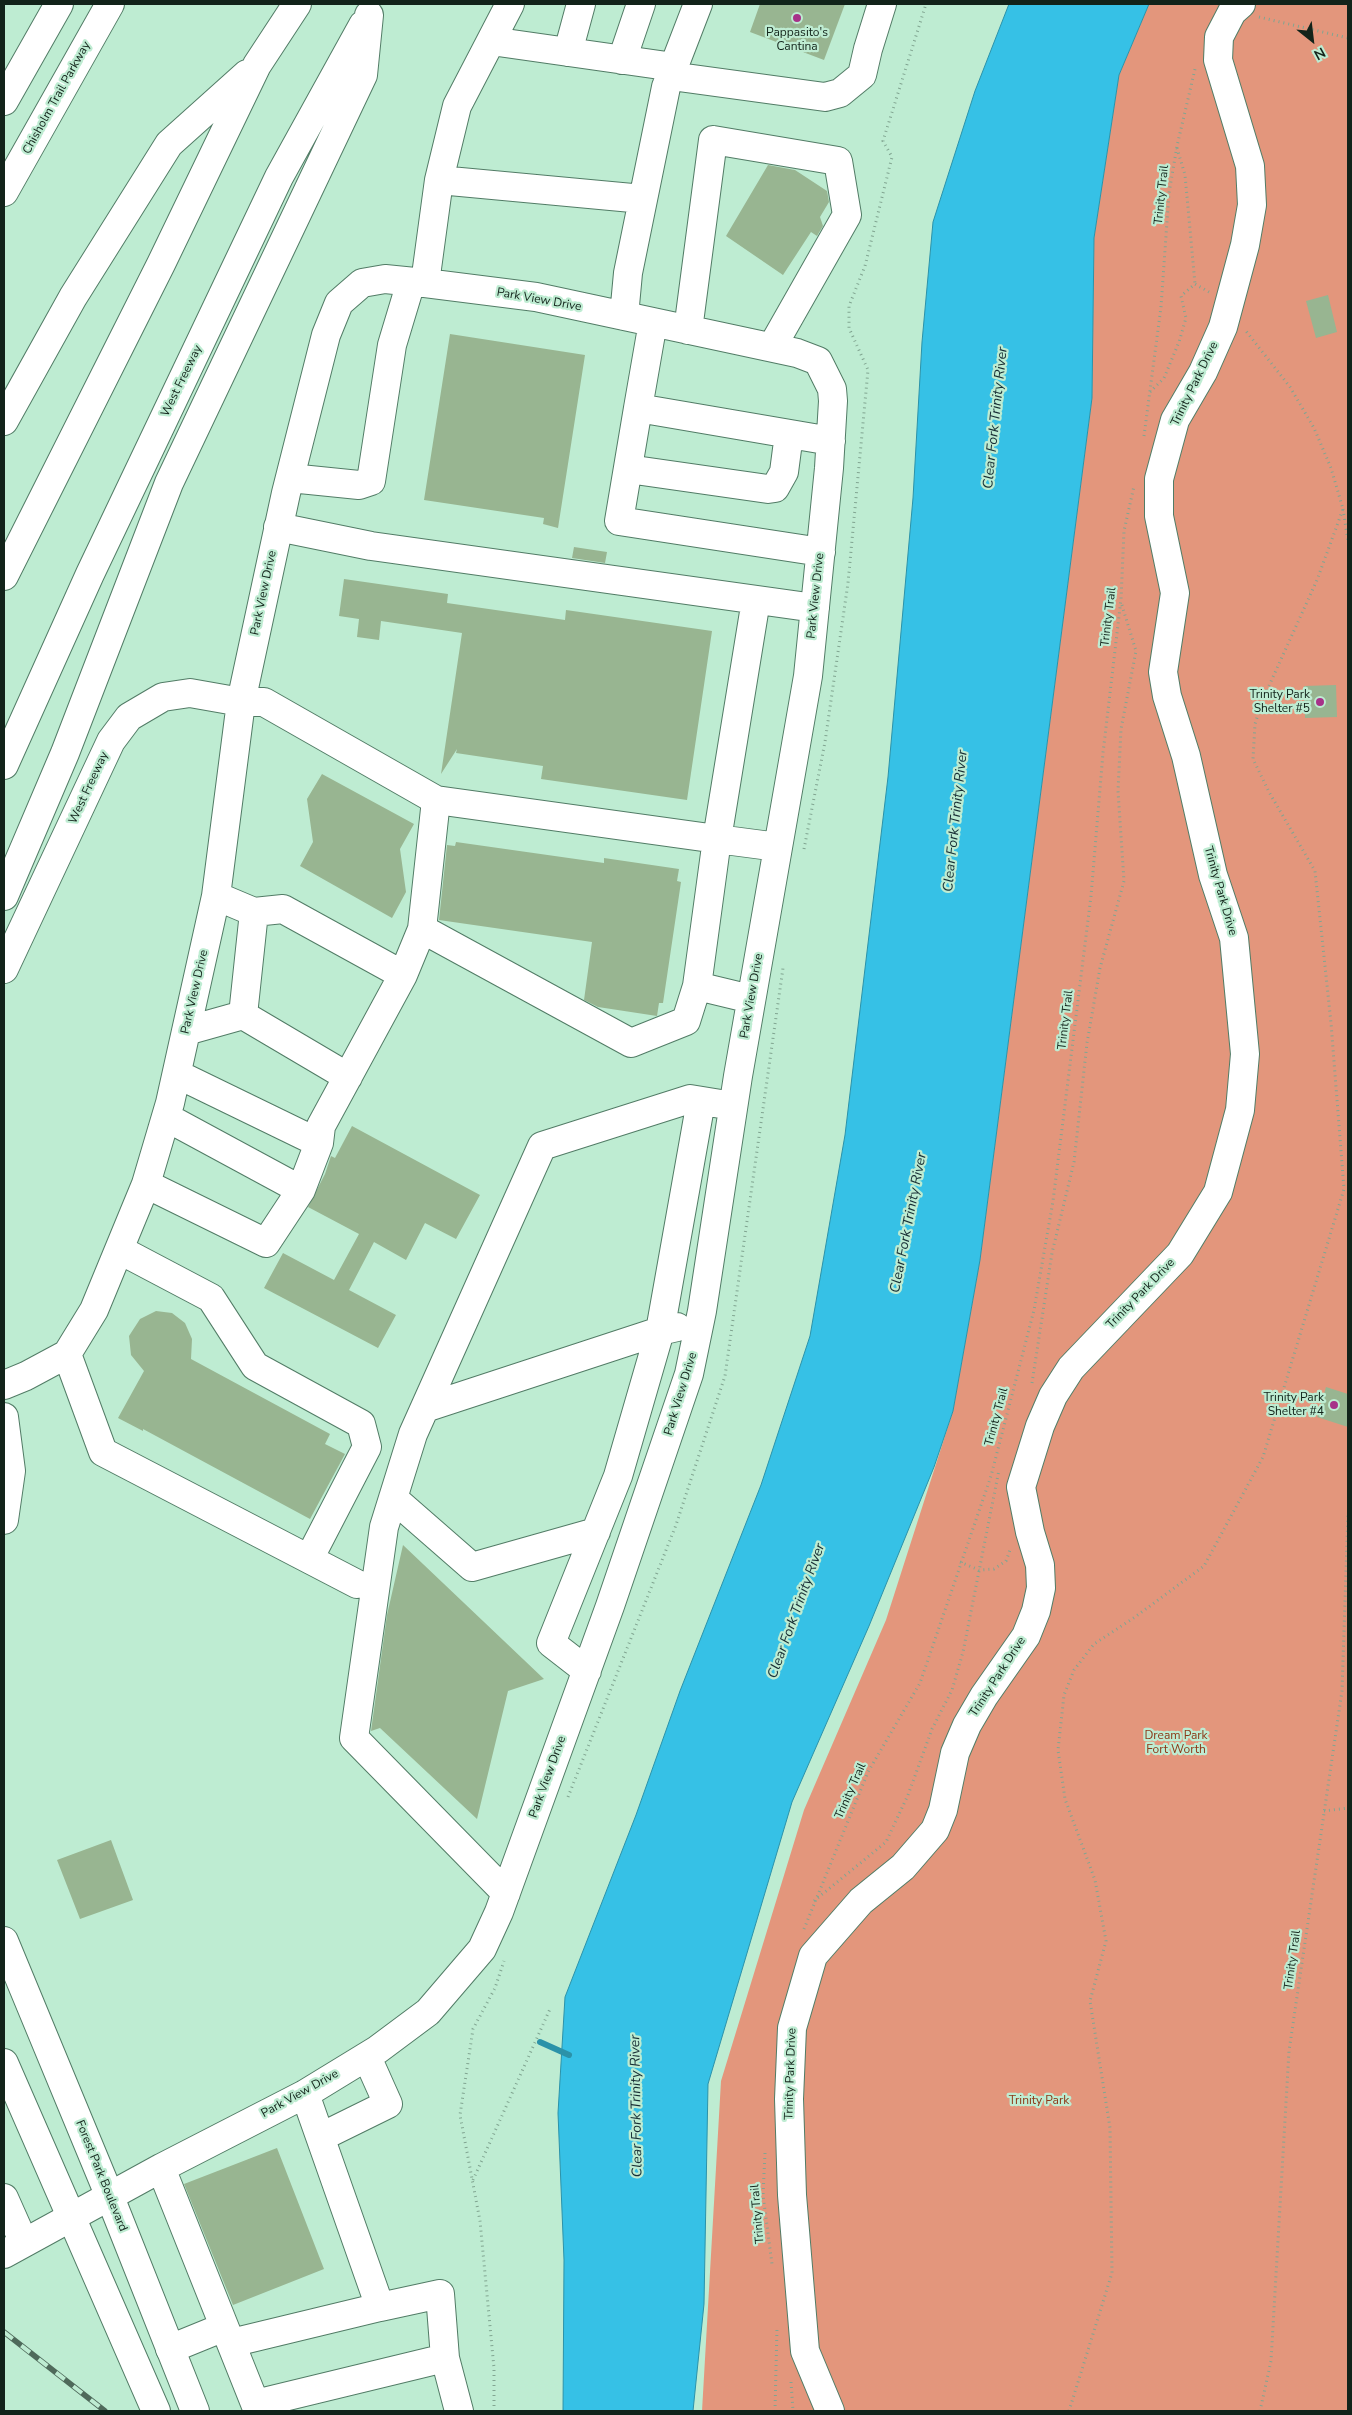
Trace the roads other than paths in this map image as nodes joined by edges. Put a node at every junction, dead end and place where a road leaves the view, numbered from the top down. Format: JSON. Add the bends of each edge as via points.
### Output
{"nodes":[{"id":1,"x":59,"y":4,"type":"edge"},
{"id":2,"x":110,"y":4,"type":"edge"},
{"id":3,"x":125,"y":4,"type":"edge"},
{"id":4,"x":297,"y":4,"type":"edge"},
{"id":5,"x":510,"y":4,"type":"edge"},
{"id":6,"x":582,"y":4,"type":"edge"},
{"id":7,"x":641,"y":4,"type":"edge"},
{"id":8,"x":698,"y":4,"type":"edge"},
{"id":9,"x":882,"y":4,"type":"edge"},
{"id":10,"x":1247,"y":7,"type":"edge"},
{"id":11,"x":372,"y":9,"type":"edge"},
{"id":12,"x":491,"y":41,"type":"junction"},
{"id":13,"x":568,"y":52,"type":"junction"},
{"id":14,"x":622,"y":60,"type":"junction"},
{"id":15,"x":257,"y":65,"type":"junction"},
{"id":16,"x":672,"y":71,"type":"junction"},
{"id":17,"x":69,"y":77,"type":"junction"},
{"id":18,"x":4,"y":101,"type":"edge"},
{"id":19,"x":439,"y":180,"type":"junction"},
{"id":20,"x":4,"y":192,"type":"edge"},
{"id":21,"x":643,"y":199,"type":"junction"},
{"id":22,"x":418,"y":283,"type":"junction"},
{"id":23,"x":624,"y":316,"type":"junction"},
{"id":24,"x":653,"y":322,"type":"junction"},
{"id":25,"x":688,"y":330,"type":"junction"},
{"id":26,"x":772,"y":347,"type":"junction"},
{"id":27,"x":638,"y":408,"type":"junction"},
{"id":28,"x":4,"y":422,"type":"edge"},
{"id":29,"x":789,"y":434,"type":"junction"},
{"id":30,"x":831,"y":441,"type":"junction"},
{"id":31,"x":628,"y":470,"type":"junction"},
{"id":32,"x":290,"y":478,"type":"junction"},
{"id":33,"x":278,"y":527,"type":"junction"},
{"id":34,"x":821,"y":552,"type":"junction"},
{"id":35,"x":4,"y":576,"type":"edge"},
{"id":36,"x":756,"y":600,"type":"junction"},
{"id":37,"x":815,"y":608,"type":"junction"},
{"id":38,"x":241,"y":702,"type":"junction"},
{"id":39,"x":4,"y":765,"type":"edge"},
{"id":40,"x":436,"y":800,"type":"junction"},
{"id":41,"x":717,"y":839,"type":"junction"},
{"id":42,"x":790,"y":851,"type":"junction"},
{"id":43,"x":4,"y":896,"type":"edge"},
{"id":44,"x":216,"y":896,"type":"junction"},
{"id":45,"x":254,"y":912,"type":"junction"},
{"id":46,"x":422,"y":929,"type":"junction"},
{"id":47,"x":4,"y":969,"type":"edge"},
{"id":48,"x":403,"y":974,"type":"junction"},
{"id":49,"x":697,"y":986,"type":"junction"},
{"id":50,"x":751,"y":998,"type":"junction"},
{"id":51,"x":243,"y":1015,"type":"junction"},
{"id":52,"x":186,"y":1031,"type":"junction"},
{"id":53,"x":176,"y":1074,"type":"junction"},
{"id":54,"x":348,"y":1078,"type":"junction"},
{"id":55,"x":701,"y":1101,"type":"junction"},
{"id":56,"x":733,"y":1106,"type":"junction"},
{"id":57,"x":166,"y":1117,"type":"junction"},
{"id":58,"x":318,"y":1143,"type":"junction"},
{"id":59,"x":146,"y":1184,"type":"junction"},
{"id":60,"x":301,"y":1190,"type":"junction"},
{"id":61,"x":120,"y":1250,"type":"junction"},
{"id":62,"x":700,"y":1321,"type":"junction"},
{"id":63,"x":660,"y":1331,"type":"junction"},
{"id":64,"x":67,"y":1354,"type":"junction"},
{"id":65,"x":4,"y":1385,"type":"edge"},
{"id":66,"x":425,"y":1408,"type":"junction"},
{"id":67,"x":4,"y":1417,"type":"edge"},
{"id":68,"x":393,"y":1498,"type":"junction"},
{"id":69,"x":4,"y":1520,"type":"edge"},
{"id":70,"x":596,"y":1532,"type":"junction"},
{"id":71,"x":309,"y":1559,"type":"junction"},
{"id":72,"x":357,"y":1584,"type":"dead end"},
{"id":73,"x":587,"y":1671,"type":"junction"},
{"id":74,"x":506,"y":1893,"type":"junction"},
{"id":75,"x":4,"y":1941,"type":"edge"},
{"id":76,"x":366,"y":2057,"type":"junction"},
{"id":77,"x":4,"y":2063,"type":"edge"},
{"id":78,"x":306,"y":2094,"type":"junction"},
{"id":79,"x":321,"y":2138,"type":"junction"},
{"id":80,"x":161,"y":2168,"type":"junction"},
{"id":81,"x":110,"y":2197,"type":"junction"},
{"id":82,"x":4,"y":2198,"type":"edge"},
{"id":83,"x":70,"y":2218,"type":"junction"},
{"id":84,"x":14,"y":2249,"type":"edge"},
{"id":85,"x":380,"y":2307,"type":"junction"},
{"id":86,"x":228,"y":2335,"type":"junction"},
{"id":87,"x":170,"y":2349,"type":"junction"},
{"id":88,"x":445,"y":2358,"type":"junction"},
{"id":89,"x":256,"y":2408,"type":"edge"},
{"id":90,"x":156,"y":2411,"type":"edge"},
{"id":91,"x":195,"y":2411,"type":"edge"},
{"id":92,"x":460,"y":2411,"type":"edge"},
{"id":93,"x":830,"y":2411,"type":"edge"}],
"edges":[{"from":1,"to":18,"type":"main road"},
{"from":2,"to":17,"type":"main road","name":"Chisholm Trail Parkway"},
{"from":3,"to":17,"type":"main road"},
{"from":4,"to":15,"type":"main road"},
{"from":5,"to":12,"type":"main road"},
{"from":6,"to":13,"type":"main road"},
{"from":7,"to":14,"type":"main road"},
{"from":8,"to":16,"type":"main road"},
{"from":9,"to":16,"type":"main road","via":[[862,75],[840,93],[825,97]]},
{"from":10,"to":93,"type":"main road","name":"Trinity Park Drive","via":[[1232,12],[1219,37],[1218,60],[1250,166],[1252,205],[1245,245],[1223,327],[1203,372],[1175,420],[1159,479],[1159,516],[1175,593],[1163,672],[1213,875],[1234,938],[1245,1054],[1240,1110],[1218,1192],[1180,1254],[1070,1368],[1043,1419],[1022,1487],[1040,1566],[1036,1611],[1026,1636],[967,1725],[955,1753],[943,1810],[935,1830],[903,1866],[861,1901],[813,1956],[792,2028],[789,2099],[792,2185],[805,2351]]},
{"from":11,"to":39,"type":"main road","name":"West Freeway","via":[[279,177],[90,574]]},
{"from":11,"to":43,"type":"main road","via":[[363,75],[169,483],[65,753]]},
{"from":12,"to":13,"type":"main road"},
{"from":12,"to":19,"type":"main road","via":[[458,106]]},
{"from":13,"to":14,"type":"main road"},
{"from":14,"to":16,"type":"main road"},
{"from":15,"to":28,"type":"main road","via":[[169,144],[73,297]]},
{"from":15,"to":35,"type":"main road"},
{"from":16,"to":21,"type":"main road"},
{"from":17,"to":20,"type":"main road","name":"Chisholm Trail Parkway"},
{"from":19,"to":21,"type":"main road"},
{"from":19,"to":22,"type":"main road"},
{"from":21,"to":23,"type":"main road","via":[[628,273]]},
{"from":22,"to":23,"type":"main road","name":"Park View Drive","via":[[536,297]]},
{"from":22,"to":32,"type":"main road","name":"Park View Drive","via":[[385,279],[362,283],[339,303],[326,335]]},
{"from":22,"to":32,"type":"main road","via":[[392,345],[371,481],[358,485]]},
{"from":23,"to":24,"type":"main road","name":"Park View Drive"},
{"from":24,"to":25,"type":"main road","name":"Park View Drive"},
{"from":24,"to":27,"type":"main road"},
{"from":25,"to":26,"type":"main road","name":"Park View Drive"},
{"from":25,"to":26,"type":"main road","via":[[713,140],[838,161],[847,215]]},
{"from":26,"to":30,"type":"main road","name":"Park View Drive","via":[[798,352],[818,361],[832,389]]},
{"from":27,"to":29,"type":"main road"},
{"from":27,"to":31,"type":"main road"},
{"from":29,"to":30,"type":"main road"},
{"from":29,"to":31,"type":"main road","via":[[784,472],[775,488]]},
{"from":30,"to":34,"type":"main road","name":"Park View Drive"},
{"from":31,"to":34,"type":"main road","via":[[619,521]]},
{"from":32,"to":33,"type":"main road","name":"Park View Drive"},
{"from":33,"to":36,"type":"main road","via":[[371,546]]},
{"from":33,"to":38,"type":"main road","name":"Park View Drive"},
{"from":34,"to":37,"type":"main road","name":"Park View Drive"},
{"from":36,"to":37,"type":"main road"},
{"from":36,"to":41,"type":"main road"},
{"from":37,"to":42,"type":"main road","name":"Park View Drive"},
{"from":38,"to":40,"type":"main road","name":"West Freeway","via":[[264,702]]},
{"from":38,"to":44,"type":"main road","name":"Park View Drive"},
{"from":38,"to":47,"type":"main road","name":"West Freeway","via":[[190,693],[163,697],[129,717],[111,741]]},
{"from":40,"to":41,"type":"main road"},
{"from":40,"to":46,"type":"main road"},
{"from":41,"to":42,"type":"main road"},
{"from":41,"to":49,"type":"main road"},
{"from":42,"to":50,"type":"main road","name":"Park View Drive"},
{"from":44,"to":45,"type":"main road"},
{"from":44,"to":52,"type":"main road","name":"Park View Drive"},
{"from":45,"to":48,"type":"main road","via":[[283,909]]},
{"from":45,"to":51,"type":"main road"},
{"from":46,"to":48,"type":"main road"},
{"from":46,"to":49,"type":"main road","via":[[631,1043],[686,1022]]},
{"from":48,"to":54,"type":"main road"},
{"from":49,"to":50,"type":"main road"},
{"from":50,"to":56,"type":"main road","name":"Park View Drive"},
{"from":51,"to":52,"type":"main road"},
{"from":51,"to":54,"type":"main road"},
{"from":52,"to":53,"type":"main road","name":"Park View Drive"},
{"from":53,"to":57,"type":"main road","name":"Park View Drive"},
{"from":53,"to":58,"type":"main road"},
{"from":54,"to":58,"type":"main road","via":[[322,1126]]},
{"from":55,"to":56,"type":"main road"},
{"from":55,"to":63,"type":"main road"},
{"from":55,"to":66,"type":"main road","via":[[690,1100],[542,1146]]},
{"from":56,"to":62,"type":"main road","name":"Park View Drive"},
{"from":57,"to":59,"type":"main road","name":"Park View Drive"},
{"from":57,"to":60,"type":"main road"},
{"from":58,"to":60,"type":"main road"},
{"from":59,"to":60,"type":"main road","via":[[266,1243]]},
{"from":59,"to":61,"type":"main road","name":"Park View Drive"},
{"from":61,"to":64,"type":"main road","name":"Park View Drive","via":[[94,1310]]},
{"from":61,"to":71,"type":"main road","via":[[211,1298],[255,1366],[361,1424],[367,1447]]},
{"from":62,"to":63,"type":"main road"},
{"from":62,"to":73,"type":"main road","name":"Park View Drive","via":[[689,1374]]},
{"from":63,"to":66,"type":"main road"},
{"from":63,"to":70,"type":"main road","via":[[618,1476]]},
{"from":64,"to":65,"type":"main road"},
{"from":64,"to":71,"type":"main road","via":[[103,1452]]},
{"from":66,"to":68,"type":"main road","via":[[413,1434]]},
{"from":67,"to":69,"type":"main road","via":[[11,1470]]},
{"from":68,"to":70,"type":"main road","via":[[472,1567]]},
{"from":68,"to":74,"type":"main road","via":[[384,1526],[354,1738]]},
{"from":70,"to":73,"type":"main road","via":[[551,1643]]},
{"from":71,"to":72,"type":"main road"},
{"from":73,"to":74,"type":"main road","name":"Park View Drive"},
{"from":74,"to":76,"type":"main road","name":"Park View Drive","via":[[482,1949],[428,2012]]},
{"from":75,"to":81,"type":"main road","name":"Forest Park Boulevard"},
{"from":76,"to":78,"type":"main road","name":"Park View Drive"},
{"from":76,"to":79,"type":"main road","via":[[388,2104]]},
{"from":77,"to":83,"type":"main road"},
{"from":78,"to":79,"type":"main road"},
{"from":78,"to":80,"type":"main road","name":"Park View Drive"},
{"from":79,"to":85,"type":"main road"},
{"from":80,"to":81,"type":"main road","name":"Park View Drive"},
{"from":80,"to":86,"type":"main road"},
{"from":81,"to":83,"type":"main road","name":"Park View Drive"},
{"from":81,"to":87,"type":"main road","name":"Forest Park Boulevard"},
{"from":82,"to":84,"type":"main road"},
{"from":83,"to":84,"type":"main road","name":"Park View Drive"},
{"from":83,"to":90,"type":"main road"},
{"from":85,"to":86,"type":"main road"},
{"from":85,"to":88,"type":"main road","via":[[440,2294]]},
{"from":86,"to":87,"type":"main road"},
{"from":86,"to":89,"type":"main road"},
{"from":87,"to":91,"type":"main road","name":"Forest Park Boulevard"},
{"from":88,"to":89,"type":"main road"},
{"from":88,"to":92,"type":"main road"}]}
